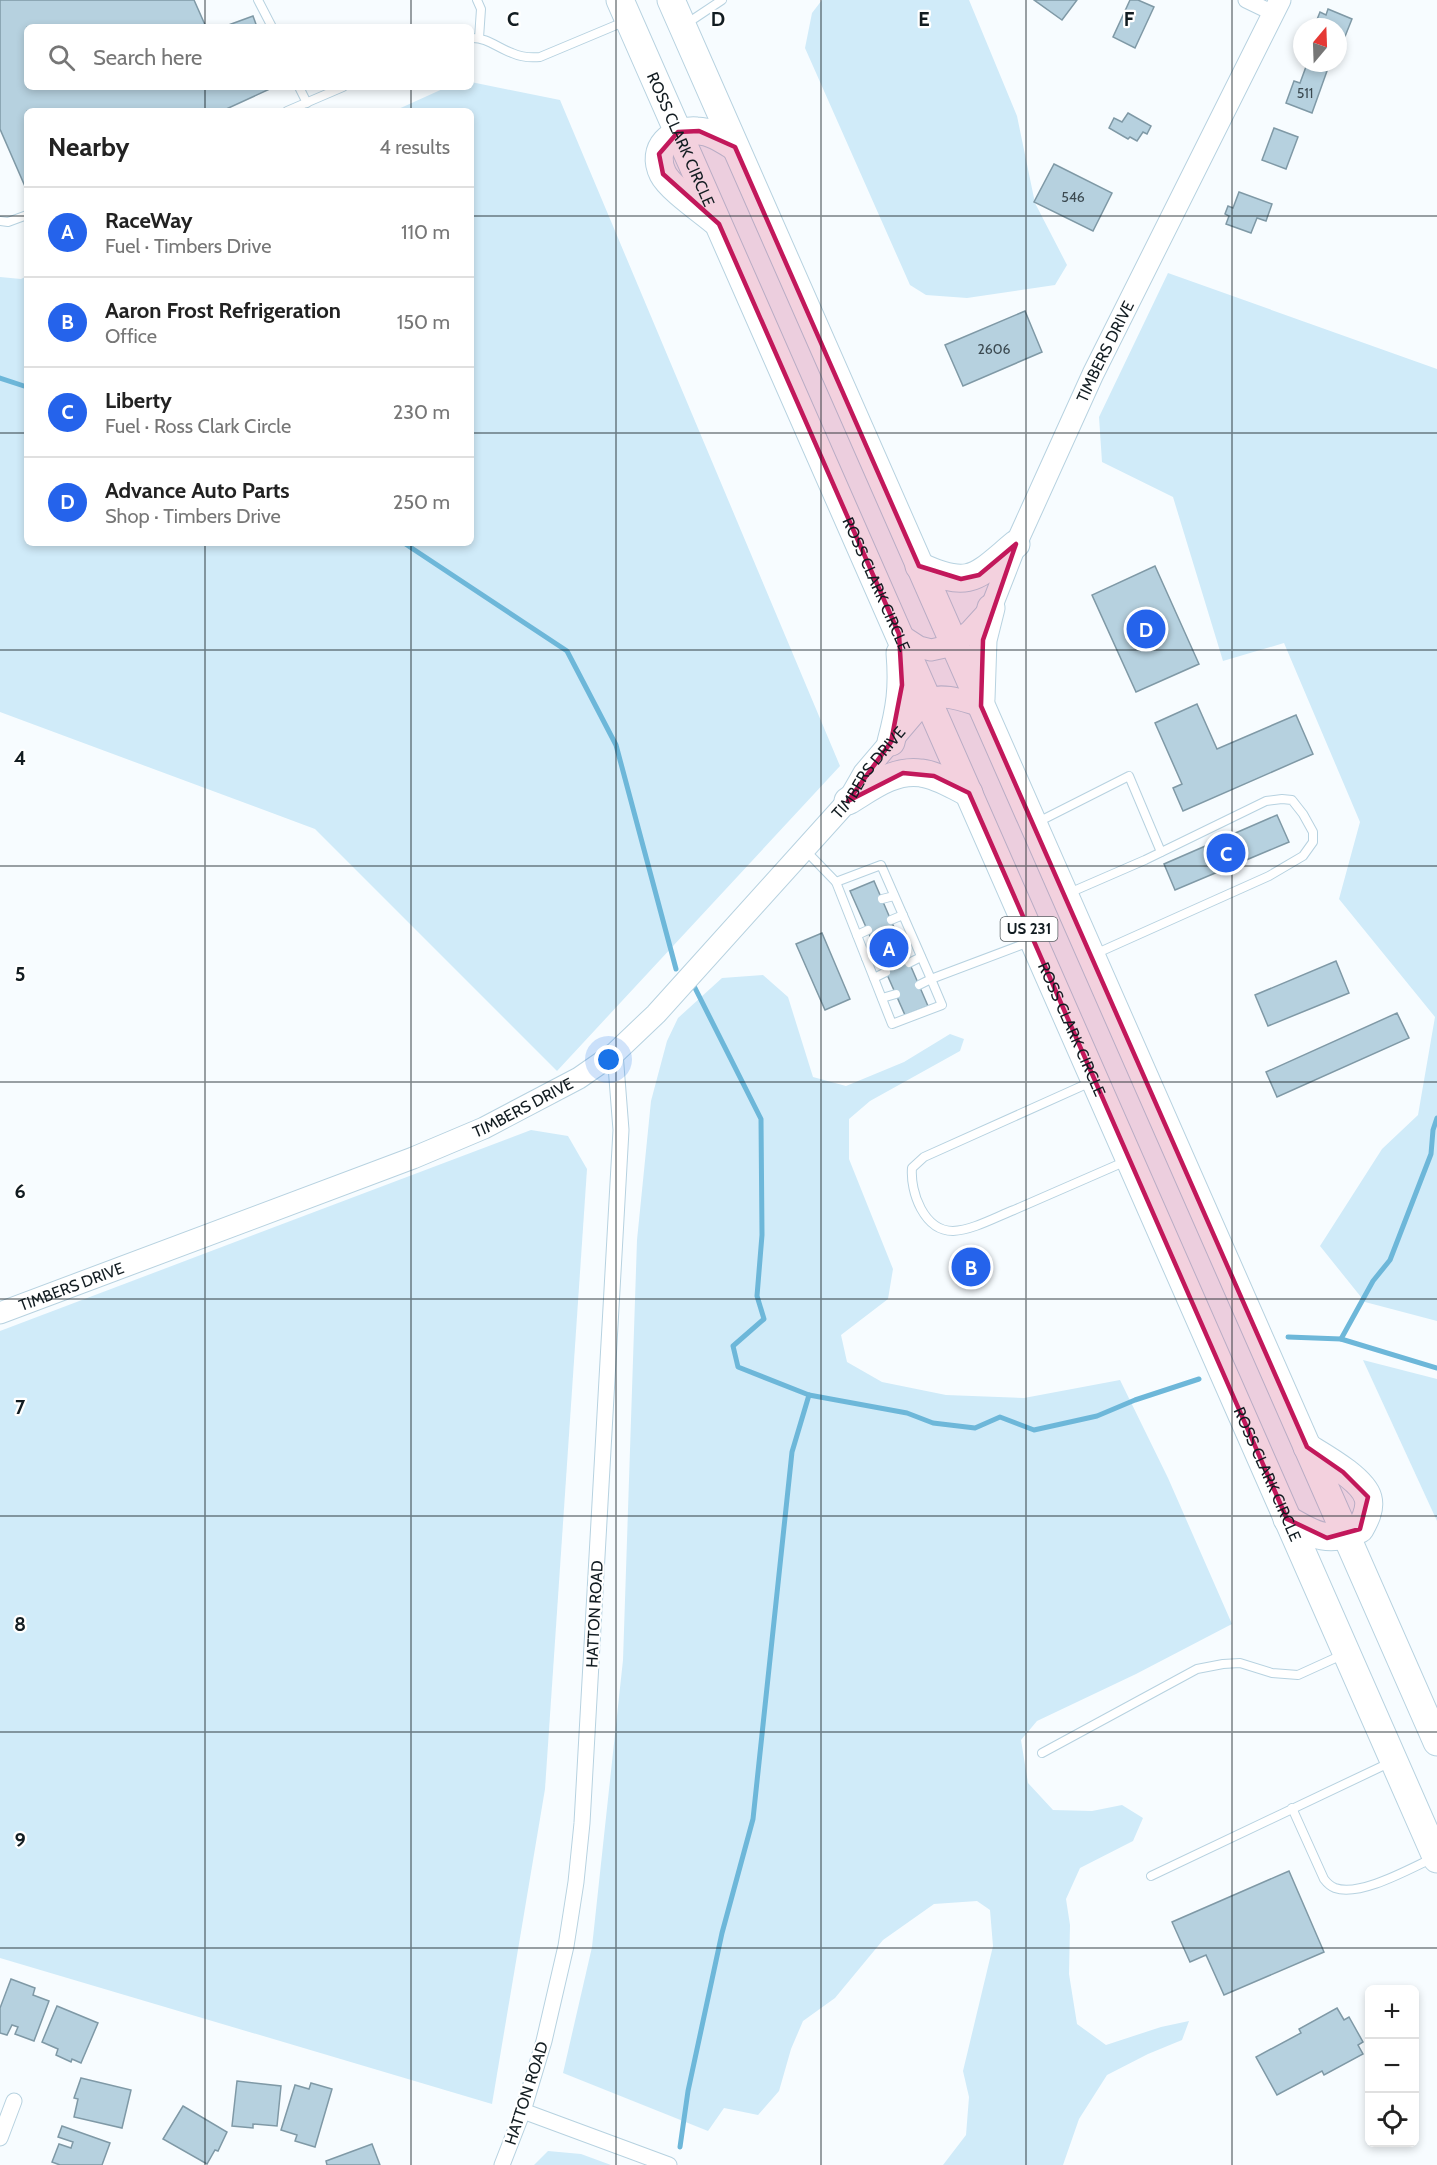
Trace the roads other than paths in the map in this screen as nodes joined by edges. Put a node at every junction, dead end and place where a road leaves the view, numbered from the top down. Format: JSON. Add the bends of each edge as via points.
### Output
{"nodes":[{"id":1,"x":258,"y":0,"type":"edge"},
{"id":2,"x":477,"y":0,"type":"edge"},
{"id":3,"x":670,"y":0,"type":"edge"},
{"id":4,"x":722,"y":0,"type":"edge"},
{"id":5,"x":1246,"y":0,"type":"edge"},
{"id":6,"x":1276,"y":7,"type":"edge"},
{"id":7,"x":625,"y":10,"type":"edge"},
{"id":8,"x":270,"y":24,"type":"edge"},
{"id":9,"x":682,"y":26,"type":"junction"},
{"id":10,"x":475,"y":38,"type":"edge"},
{"id":11,"x":300,"y":90,"type":"edge"},
{"id":12,"x":336,"y":90,"type":"edge"},
{"id":13,"x":307,"y":103,"type":"junction"},
{"id":14,"x":294,"y":108,"type":"edge"},
{"id":15,"x":678,"y":132,"type":"junction"},
{"id":16,"x":735,"y":147,"type":"junction"},
{"id":17,"x":24,"y":216,"type":"edge"},
{"id":18,"x":0,"y":221,"type":"edge"},
{"id":19,"x":1016,"y":544,"type":"junction"},
{"id":20,"x":919,"y":566,"type":"junction"},
{"id":21,"x":991,"y":608,"type":"junction"},
{"id":22,"x":899,"y":634,"type":"junction"},
{"id":23,"x":954,"y":645,"type":"junction"},
{"id":24,"x":927,"y":699,"type":"junction"},
{"id":25,"x":981,"y":706,"type":"junction"},
{"id":26,"x":891,"y":742,"type":"junction"},
{"id":27,"x":969,"y":794,"type":"junction"},
{"id":28,"x":848,"y":801,"type":"junction"},
{"id":29,"x":1033,"y":824,"type":"junction"},
{"id":30,"x":805,"y":850,"type":"junction"},
{"id":31,"x":1161,"y":852,"type":"junction"},
{"id":32,"x":836,"y":882,"type":"junction"},
{"id":33,"x":1064,"y":895,"type":"junction"},
{"id":34,"x":894,"y":896,"type":"junction"},
{"id":35,"x":882,"y":899,"type":"dead end"},
{"id":36,"x":857,"y":908,"type":"dead end"},
{"id":37,"x":847,"y":911,"type":"junction"},
{"id":38,"x":903,"y":915,"type":"junction"},
{"id":39,"x":891,"y":920,"type":"dead end"},
{"id":40,"x":867,"y":930,"type":"dead end"},
{"id":41,"x":857,"y":934,"type":"junction"},
{"id":42,"x":912,"y":937,"type":"junction"},
{"id":43,"x":1034,"y":941,"type":"junction"},
{"id":44,"x":901,"y":942,"type":"dead end"},
{"id":45,"x":878,"y":953,"type":"dead end"},
{"id":46,"x":1090,"y":956,"type":"junction"},
{"id":47,"x":921,"y":957,"type":"junction"},
{"id":48,"x":866,"y":958,"type":"junction"},
{"id":49,"x":909,"y":963,"type":"dead end"},
{"id":50,"x":886,"y":972,"type":"dead end"},
{"id":51,"x":874,"y":978,"type":"junction"},
{"id":52,"x":931,"y":979,"type":"junction"},
{"id":53,"x":919,"y":985,"type":"dead end"},
{"id":54,"x":896,"y":994,"type":"dead end"},
{"id":55,"x":882,"y":998,"type":"junction"},
{"id":56,"x":615,"y":1053,"type":"junction"},
{"id":57,"x":1095,"y":1080,"type":"junction"},
{"id":58,"x":1130,"y":1160,"type":"junction"},
{"id":59,"x":0,"y":1313,"type":"edge"},
{"id":60,"x":1287,"y":1519,"type":"junction"},
{"id":61,"x":1347,"y":1536,"type":"junction"},
{"id":62,"x":1346,"y":1653,"type":"junction"},
{"id":63,"x":1437,"y":1742,"type":"edge"},
{"id":64,"x":1042,"y":1753,"type":"dead end"},
{"id":65,"x":1394,"y":1761,"type":"junction"},
{"id":66,"x":1292,"y":1808,"type":"junction"},
{"id":67,"x":1437,"y":1857,"type":"edge"},
{"id":68,"x":1151,"y":1876,"type":"dead end"},
{"id":69,"x":14,"y":2101,"type":"dead end"},
{"id":70,"x":523,"y":2111,"type":"junction"},
{"id":71,"x":0,"y":2138,"type":"edge"},
{"id":72,"x":502,"y":2165,"type":"edge"},
{"id":73,"x":669,"y":2165,"type":"edge"}],
"edges":[{"from":1,"to":8,"type":"lane"},
{"from":2,"to":10,"type":"lane","via":[[481,9]]},
{"from":3,"to":7,"type":"highway"},
{"from":3,"to":9,"type":"highway","number":"US 231"},
{"from":4,"to":9,"type":"lane"},
{"from":5,"to":6,"type":"street"},
{"from":6,"to":19,"type":"street","name":"TIMBERS DRIVE","via":[[1093,374]]},
{"from":7,"to":10,"type":"lane","via":[[540,57],[514,54]]},
{"from":7,"to":15,"type":"highway","name":"ROSS CLARK CIRCLE","number":"US 231"},
{"from":9,"to":16,"type":"highway","number":"US 231"},
{"from":11,"to":13,"type":"lane"},
{"from":12,"to":13,"type":"lane"},
{"from":13,"to":14,"type":"lane"},
{"from":15,"to":16,"type":"highway","via":[[699,131],[718,136]]},
{"from":15,"to":22,"type":"highway","name":"ROSS CLARK CIRCLE","number":"US 231"},
{"from":16,"to":20,"type":"highway","number":"US 231"},
{"from":17,"to":18,"type":"lane"},
{"from":19,"to":20,"type":"highway","via":[[979,575],[961,579],[942,577]]},
{"from":19,"to":21,"type":"street","name":"TIMBERS DRIVE"},
{"from":20,"to":23,"type":"highway","number":"US 231"},
{"from":21,"to":23,"type":"street","name":"TIMBERS DRIVE"},
{"from":21,"to":25,"type":"highway","via":[[983,640]]},
{"from":22,"to":23,"type":"street","via":[[931,650]]},
{"from":22,"to":24,"type":"highway","name":"ROSS CLARK CIRCLE","number":"US 231"},
{"from":22,"to":26,"type":"highway","via":[[902,685]]},
{"from":23,"to":25,"type":"highway","number":"US 231"},
{"from":24,"to":25,"type":"street","via":[[953,697]]},
{"from":24,"to":26,"type":"street","name":"TIMBERS DRIVE"},
{"from":24,"to":27,"type":"highway","name":"ROSS CLARK CIRCLE","number":"US 231"},
{"from":25,"to":29,"type":"highway","number":"US 231"},
{"from":26,"to":28,"type":"street","name":"TIMBERS DRIVE","via":[[864,773]]},
{"from":27,"to":28,"type":"highway","via":[[934,776],[903,773]]},
{"from":27,"to":43,"type":"highway","name":"ROSS CLARK CIRCLE","number":"US 231"},
{"from":28,"to":30,"type":"street","name":"TIMBERS DRIVE"},
{"from":29,"to":31,"type":"lane","via":[[1129,776]]},
{"from":29,"to":33,"type":"highway","number":"US 231"},
{"from":30,"to":32,"type":"lane"},
{"from":30,"to":56,"type":"street","name":"TIMBERS DRIVE","via":[[656,1014]]},
{"from":31,"to":33,"type":"lane"},
{"from":31,"to":46,"type":"lane","via":[[1266,801],[1292,800],[1313,832],[1313,842],[1303,856],[1269,876]]},
{"from":32,"to":34,"type":"lane","via":[[881,865]]},
{"from":32,"to":37,"type":"lane"},
{"from":33,"to":46,"type":"highway","number":"US 231"},
{"from":34,"to":35,"type":"lane"},
{"from":34,"to":38,"type":"lane"},
{"from":36,"to":37,"type":"lane"},
{"from":37,"to":41,"type":"lane"},
{"from":38,"to":39,"type":"lane"},
{"from":38,"to":42,"type":"lane"},
{"from":40,"to":41,"type":"lane"},
{"from":41,"to":48,"type":"lane"},
{"from":42,"to":44,"type":"lane"},
{"from":42,"to":47,"type":"lane"},
{"from":43,"to":52,"type":"lane"},
{"from":43,"to":57,"type":"highway","name":"ROSS CLARK CIRCLE","number":"US 231"},
{"from":45,"to":48,"type":"lane"},
{"from":46,"to":61,"type":"highway","number":"US 231"},
{"from":47,"to":49,"type":"lane"},
{"from":47,"to":52,"type":"lane"},
{"from":48,"to":51,"type":"lane"},
{"from":50,"to":51,"type":"lane"},
{"from":51,"to":55,"type":"lane"},
{"from":52,"to":53,"type":"lane"},
{"from":52,"to":55,"type":"lane","via":[[942,1005],[892,1024]]},
{"from":54,"to":55,"type":"lane"},
{"from":56,"to":59,"type":"street","name":"TIMBERS DRIVE","via":[[579,1078],[484,1128]]},
{"from":56,"to":70,"type":"street","name":"HATTON ROAD","via":[[621,1130],[582,1823],[566,1946]]},
{"from":57,"to":58,"type":"highway","name":"ROSS CLARK CIRCLE","number":"US 231"},
{"from":57,"to":58,"type":"lane","via":[[924,1156],[912,1168],[915,1194],[928,1220],[953,1231],[1004,1214]]},
{"from":58,"to":60,"type":"highway","name":"ROSS CLARK CIRCLE","number":"US 231"},
{"from":60,"to":61,"type":"highway","via":[[1327,1538]]},
{"from":60,"to":62,"type":"highway","name":"ROSS CLARK CIRCLE","number":"US 231"},
{"from":61,"to":63,"type":"highway","number":"US 231"},
{"from":62,"to":64,"type":"lane","via":[[1298,1675],[1272,1673],[1240,1663],[1197,1669]]},
{"from":62,"to":65,"type":"highway","name":"ROSS CLARK CIRCLE","number":"US 231"},
{"from":65,"to":66,"type":"lane"},
{"from":65,"to":67,"type":"highway","name":"ROSS CLARK CIRCLE","number":"US 231"},
{"from":66,"to":67,"type":"lane","via":[[1324,1879],[1337,1889],[1371,1886]]},
{"from":66,"to":68,"type":"lane"},
{"from":69,"to":71,"type":"street"},
{"from":70,"to":72,"type":"street","name":"HATTON ROAD"},
{"from":70,"to":73,"type":"street"}]}
